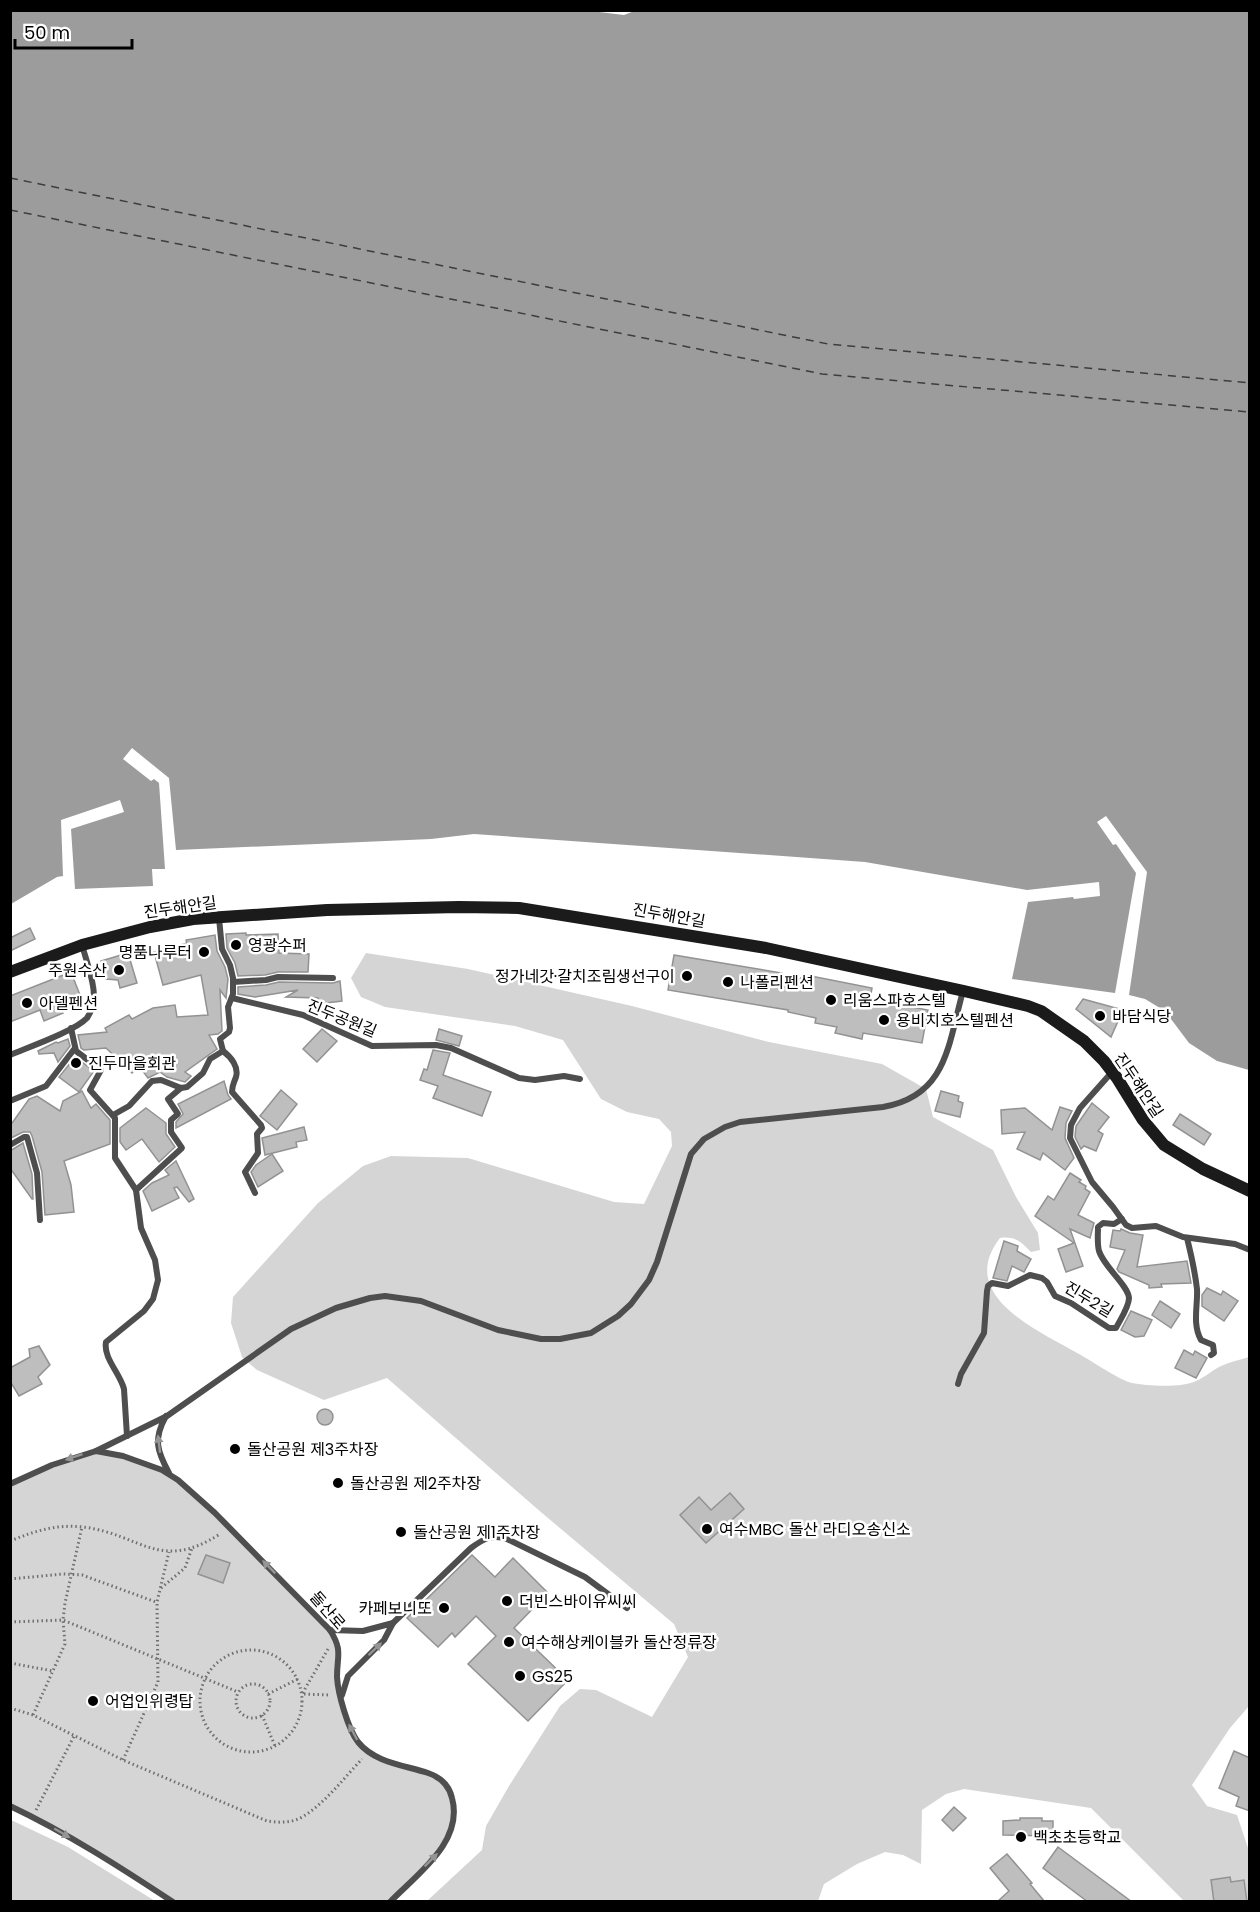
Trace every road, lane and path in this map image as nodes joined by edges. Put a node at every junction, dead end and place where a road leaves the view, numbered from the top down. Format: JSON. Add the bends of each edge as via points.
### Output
{"nodes":[{"id":1,"x":219,"y":918,"type":"junction"},
{"id":2,"x":82,"y":945,"type":"junction"},
{"id":3,"x":10,"y":972,"type":"edge"},
{"id":4,"x":333,"y":978,"type":"dead end"},
{"id":5,"x":233,"y":982,"type":"junction"},
{"id":6,"x":964,"y":991,"type":"junction"},
{"id":7,"x":232,"y":998,"type":"junction"},
{"id":8,"x":71,"y":1028,"type":"junction"},
{"id":9,"x":75,"y":1048,"type":"junction"},
{"id":10,"x":223,"y":1051,"type":"junction"},
{"id":11,"x":10,"y":1055,"type":"edge"},
{"id":12,"x":1113,"y":1072,"type":"junction"},
{"id":13,"x":580,"y":1079,"type":"dead end"},
{"id":14,"x":181,"y":1088,"type":"junction"},
{"id":15,"x":10,"y":1101,"type":"edge"},
{"id":16,"x":113,"y":1115,"type":"junction"},
{"id":17,"x":10,"y":1145,"type":"edge"},
{"id":18,"x":136,"y":1190,"type":"junction"},
{"id":19,"x":1250,"y":1191,"type":"edge"},
{"id":20,"x":255,"y":1192,"type":"dead end"},
{"id":21,"x":1122,"y":1219,"type":"junction"},
{"id":22,"x":40,"y":1220,"type":"dead end"},
{"id":23,"x":1187,"y":1238,"type":"junction"},
{"id":24,"x":1250,"y":1250,"type":"edge"},
{"id":25,"x":1211,"y":1355,"type":"dead end"},
{"id":26,"x":958,"y":1384,"type":"dead end"},
{"id":27,"x":167,"y":1416,"type":"junction"},
{"id":28,"x":127,"y":1436,"type":"junction"},
{"id":29,"x":96,"y":1451,"type":"junction"},
{"id":30,"x":169,"y":1473,"type":"junction"},
{"id":31,"x":10,"y":1484,"type":"edge"},
{"id":32,"x":82,"y":1527,"type":"junction"},
{"id":33,"x":230,"y":1527,"type":"junction"},
{"id":34,"x":10,"y":1541,"type":"edge"},
{"id":35,"x":192,"y":1548,"type":"junction"},
{"id":36,"x":169,"y":1552,"type":"junction"},
{"id":37,"x":71,"y":1574,"type":"junction"},
{"id":38,"x":10,"y":1579,"type":"edge"},
{"id":39,"x":160,"y":1589,"type":"junction"},
{"id":40,"x":157,"y":1602,"type":"junction"},
{"id":41,"x":627,"y":1608,"type":"dead end"},
{"id":42,"x":63,"y":1620,"type":"junction"},
{"id":43,"x":10,"y":1622,"type":"edge"},
{"id":44,"x":393,"y":1623,"type":"junction"},
{"id":45,"x":330,"y":1630,"type":"junction"},
{"id":46,"x":335,"y":1637,"type":"junction"},
{"id":47,"x":156,"y":1658,"type":"junction"},
{"id":48,"x":10,"y":1663,"type":"edge"},
{"id":49,"x":53,"y":1671,"type":"junction"},
{"id":50,"x":298,"y":1678,"type":"junction"},
{"id":51,"x":204,"y":1679,"type":"junction"},
{"id":52,"x":238,"y":1692,"type":"junction"},
{"id":53,"x":268,"y":1694,"type":"junction"},
{"id":54,"x":302,"y":1694,"type":"junction"},
{"id":55,"x":341,"y":1695,"type":"junction"},
{"id":56,"x":10,"y":1708,"type":"edge"},
{"id":57,"x":33,"y":1715,"type":"junction"},
{"id":58,"x":262,"y":1715,"type":"junction"},
{"id":59,"x":74,"y":1736,"type":"junction"},
{"id":60,"x":275,"y":1746,"type":"junction"},
{"id":61,"x":368,"y":1752,"type":"junction"},
{"id":62,"x":123,"y":1760,"type":"junction"},
{"id":63,"x":10,"y":1806,"type":"edge"},
{"id":64,"x":33,"y":1816,"type":"junction"},
{"id":65,"x":173,"y":1902,"type":"edge"},
{"id":66,"x":390,"y":1902,"type":"edge"}],
"edges":[{"from":1,"to":2,"type":"street","name":"진두해안길","via":[[150,927]]},
{"from":1,"to":5,"type":"lane","via":[[222,949],[233,972]]},
{"from":1,"to":6,"type":"street","name":"진두해안길","via":[[327,910],[519,908],[766,948]]},
{"from":2,"to":3,"type":"street","name":"진두해안길"},
{"from":2,"to":8,"type":"lane","via":[[94,987],[94,1002],[87,1017]]},
{"from":4,"to":5,"type":"lane","name":"진두공원길","via":[[278,977]]},
{"from":5,"to":7,"type":"lane"},
{"from":6,"to":12,"type":"street","name":"진두해안길","via":[[1028,1006],[1051,1017],[1084,1041]]},
{"from":6,"to":27,"type":"lane","via":[[940,1069],[926,1089],[913,1098],[883,1107],[740,1122],[713,1133],[697,1146],[684,1170],[649,1280],[631,1304],[598,1329],[578,1337],[541,1339],[498,1330],[421,1301],[370,1298],[336,1308],[291,1329]]},
{"from":7,"to":10,"type":"lane","via":[[228,1007],[229,1032],[220,1039]]},
{"from":7,"to":13,"type":"lane","name":"진두공원길","via":[[303,1015],[372,1046],[436,1045],[519,1078]]},
{"from":8,"to":9,"type":"lane"},
{"from":8,"to":11,"type":"lane"},
{"from":9,"to":15,"type":"lane","via":[[46,1086]]},
{"from":9,"to":16,"type":"lane","via":[[100,1068],[102,1072],[90,1090]]},
{"from":10,"to":14,"type":"lane","via":[[210,1059],[192,1085]]},
{"from":10,"to":20,"type":"lane","via":[[237,1070],[232,1092],[262,1128],[257,1134],[258,1153],[245,1172]]},
{"from":12,"to":19,"type":"street","name":"진두해안길","via":[[1164,1145],[1203,1170]]},
{"from":12,"to":21,"type":"lane","via":[[1076,1114],[1070,1138],[1092,1182]]},
{"from":14,"to":16,"type":"lane","via":[[161,1080],[152,1081],[129,1106]]},
{"from":14,"to":18,"type":"lane","via":[[168,1099],[178,1114],[171,1120],[170,1128],[182,1149]]},
{"from":16,"to":18,"type":"lane","via":[[115,1158]]},
{"from":17,"to":22,"type":"lane","via":[[27,1137],[37,1173]]},
{"from":18,"to":28,"type":"lane","via":[[141,1228],[157,1269],[156,1290],[144,1311],[105,1347],[122,1382]]},
{"from":21,"to":23,"type":"lane","via":[[1132,1228],[1156,1226]]},
{"from":21,"to":26,"type":"lane","name":"진두2길","via":[[1098,1227],[1099,1250],[1106,1266],[1128,1295],[1116,1328],[1109,1328],[1055,1296],[1042,1278],[1030,1275],[1008,1286],[992,1283],[988,1286],[984,1333]]},
{"from":23,"to":24,"type":"lane","via":[[1235,1244]]},
{"from":23,"to":25,"type":"lane","via":[[1196,1285],[1197,1330],[1201,1340],[1213,1345]]},
{"from":27,"to":28,"type":"lane"},
{"from":30,"to":27,"type":"lane","one_way":true,"via":[[158,1444],[159,1430]]},
{"from":28,"to":29,"type":"lane"},
{"from":29,"to":30,"type":"lane","name":"돌산로"},
{"from":29,"to":31,"type":"lane","one_way":true},
{"from":30,"to":33,"type":"lane","name":"돌산로"},
{"from":32,"to":34,"type":"path","via":[[51,1527]]},
{"from":32,"to":36,"type":"path"},
{"from":32,"to":37,"type":"path"},
{"from":33,"to":35,"type":"path"},
{"from":45,"to":33,"type":"lane","name":"돌산로","one_way":true},
{"from":35,"to":36,"type":"path"},
{"from":35,"to":39,"type":"path","via":[[182,1573]]},
{"from":36,"to":39,"type":"path"},
{"from":37,"to":38,"type":"path"},
{"from":37,"to":40,"type":"path","via":[[91,1577]]},
{"from":37,"to":42,"type":"path"},
{"from":39,"to":40,"type":"path"},
{"from":40,"to":47,"type":"path"},
{"from":41,"to":44,"type":"lane","via":[[585,1577],[495,1536],[471,1548]]},
{"from":42,"to":43,"type":"path"},
{"from":42,"to":47,"type":"path"},
{"from":42,"to":49,"type":"path","via":[[65,1644]]},
{"from":44,"to":45,"type":"lane","via":[[363,1631]]},
{"from":55,"to":44,"type":"lane","one_way":true,"via":[[348,1677],[384,1640]]},
{"from":45,"to":46,"type":"lane","name":"돌산로"},
{"from":46,"to":54,"type":"path"},
{"from":46,"to":55,"type":"lane","name":"돌산로","via":[[339,1645]]},
{"from":47,"to":51,"type":"path"},
{"from":47,"to":62,"type":"path","via":[[158,1682]]},
{"from":48,"to":49,"type":"path"},
{"from":49,"to":57,"type":"path"},
{"from":50,"to":51,"type":"path","via":[[275,1655],[242,1650],[227,1656]]},
{"from":50,"to":53,"type":"path"},
{"from":50,"to":54,"type":"path"},
{"from":51,"to":52,"type":"path"},
{"from":51,"to":60,"type":"path","via":[[200,1711],[216,1738],[229,1748],[244,1752],[260,1752]]},
{"from":52,"to":53,"type":"path","via":[[245,1685],[256,1684]]},
{"from":52,"to":58,"type":"path","via":[[236,1703],[241,1713],[251,1718]]},
{"from":53,"to":58,"type":"path","via":[[270,1703]]},
{"from":54,"to":55,"type":"path"},
{"from":54,"to":60,"type":"path","via":[[297,1725]]},
{"from":61,"to":55,"type":"lane","name":"돌산로","one_way":true,"via":[[350,1729]]},
{"from":56,"to":57,"type":"path"},
{"from":57,"to":59,"type":"path"},
{"from":58,"to":60,"type":"path"},
{"from":59,"to":62,"type":"path"},
{"from":59,"to":64,"type":"path"},
{"from":61,"to":62,"type":"path","via":[[303,1817],[278,1822],[260,1820]]},
{"from":66,"to":61,"type":"lane","name":"돌산로","one_way":true,"via":[[440,1851],[452,1827],[454,1803],[448,1787],[435,1776]]},
{"from":63,"to":64,"type":"lane"},
{"from":64,"to":65,"type":"lane","one_way":true}]}
